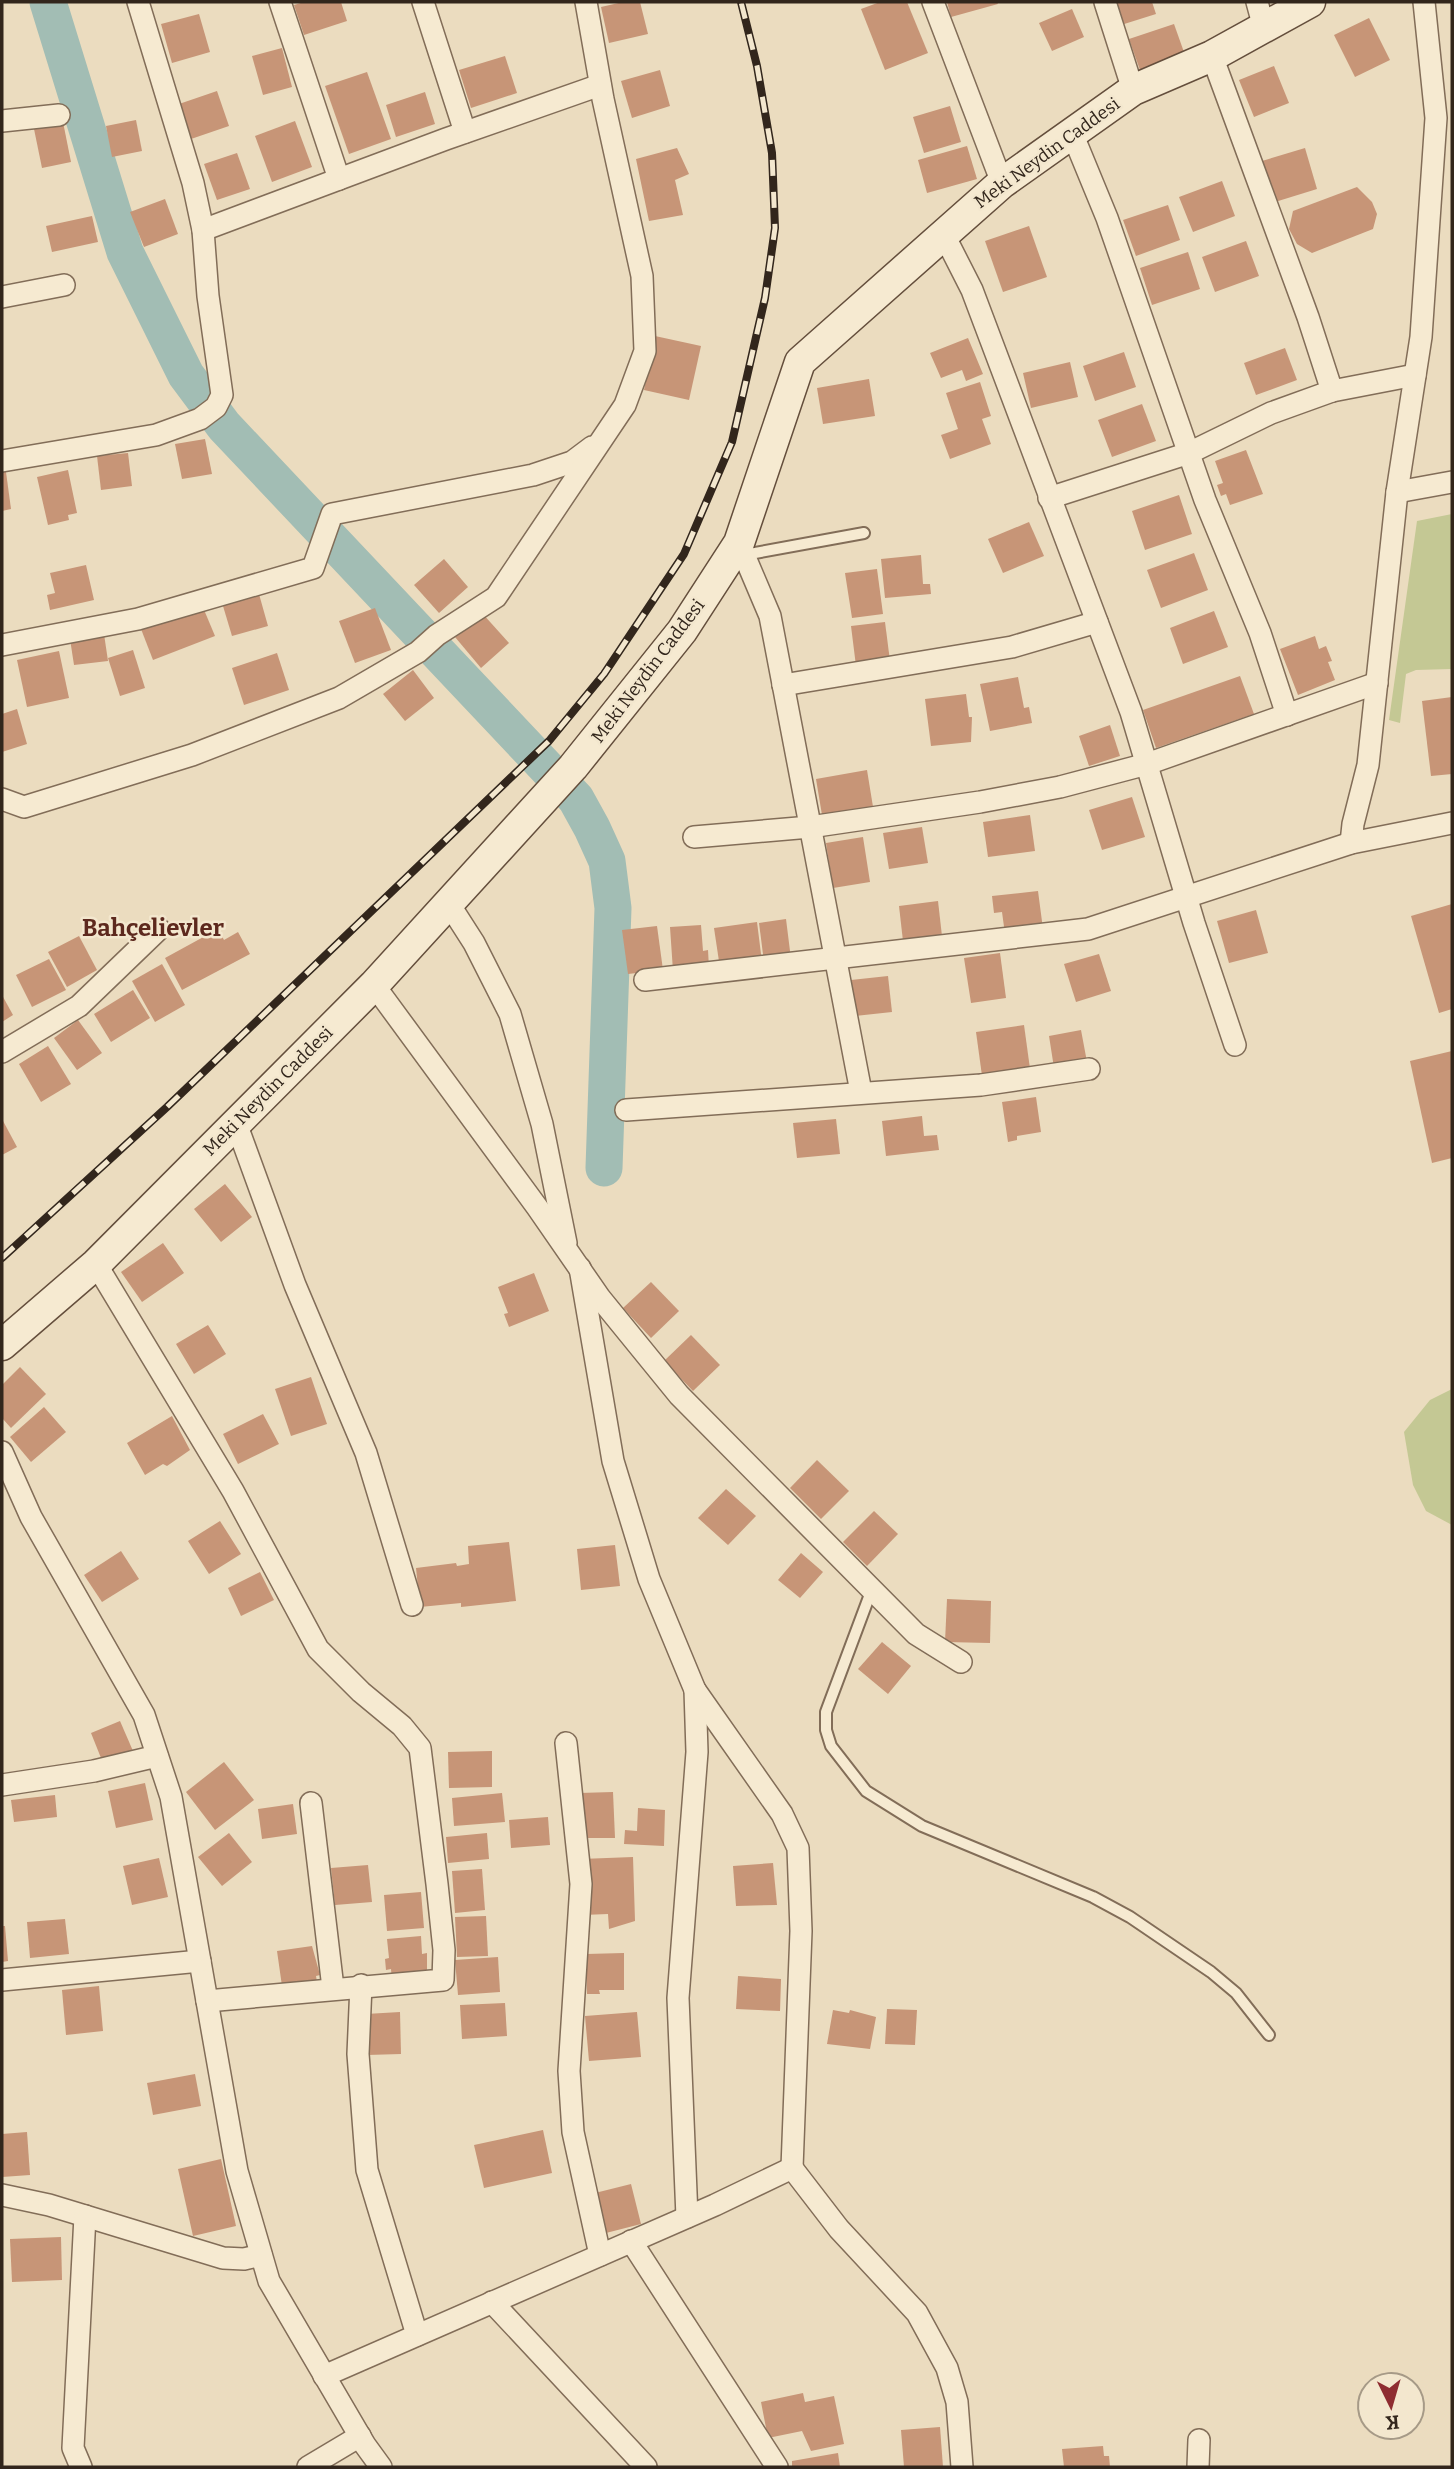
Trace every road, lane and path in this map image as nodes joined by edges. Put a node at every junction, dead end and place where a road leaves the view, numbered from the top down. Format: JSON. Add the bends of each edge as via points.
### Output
{"nodes":[{"id":1,"x":138,"y":2,"type":"edge"},
{"id":2,"x":280,"y":2,"type":"edge"},
{"id":3,"x":423,"y":2,"type":"edge"},
{"id":4,"x":586,"y":2,"type":"edge"},
{"id":5,"x":933,"y":2,"type":"edge"},
{"id":6,"x":1105,"y":2,"type":"edge"},
{"id":7,"x":1310,"y":2,"type":"edge"},
{"id":8,"x":1424,"y":2,"type":"edge"},
{"id":9,"x":1260,"y":15,"type":"edge"},
{"id":10,"x":1212,"y":57,"type":"junction"},
{"id":11,"x":600,"y":86,"type":"junction"},
{"id":12,"x":1133,"y":90,"type":"junction"},
{"id":13,"x":59,"y":115,"type":"dead end"},
{"id":14,"x":2,"y":121,"type":"edge"},
{"id":15,"x":465,"y":132,"type":"junction"},
{"id":16,"x":1072,"y":133,"type":"junction"},
{"id":17,"x":338,"y":179,"type":"junction"},
{"id":18,"x":1002,"y":183,"type":"junction"},
{"id":19,"x":203,"y":230,"type":"junction"},
{"id":20,"x":943,"y":233,"type":"junction"},
{"id":21,"x":64,"y":285,"type":"dead end"},
{"id":22,"x":2,"y":297,"type":"edge"},
{"id":23,"x":1415,"y":375,"type":"junction"},
{"id":24,"x":1332,"y":391,"type":"junction"},
{"id":25,"x":602,"y":439,"type":"junction"},
{"id":26,"x":1189,"y":453,"type":"junction"},
{"id":27,"x":2,"y":461,"type":"edge"},
{"id":28,"x":1452,"y":482,"type":"edge"},
{"id":29,"x":1397,"y":492,"type":"junction"},
{"id":30,"x":1049,"y":498,"type":"junction"},
{"id":31,"x":864,"y":533,"type":"dead end"},
{"id":32,"x":741,"y":549,"type":"junction"},
{"id":33,"x":1097,"y":622,"type":"junction"},
{"id":34,"x":2,"y":645,"type":"edge"},
{"id":35,"x":1377,"y":683,"type":"junction"},
{"id":36,"x":783,"y":685,"type":"junction"},
{"id":37,"x":1287,"y":715,"type":"junction"},
{"id":38,"x":1147,"y":764,"type":"junction"},
{"id":39,"x":2,"y":799,"type":"edge"},
{"id":40,"x":1452,"y":823,"type":"edge"},
{"id":41,"x":810,"y":827,"type":"junction"},
{"id":42,"x":694,"y":837,"type":"dead end"},
{"id":43,"x":1351,"y":843,"type":"junction"},
{"id":44,"x":1186,"y":897,"type":"junction"},
{"id":45,"x":449,"y":904,"type":"junction"},
{"id":46,"x":159,"y":929,"type":"dead end"},
{"id":47,"x":834,"y":959,"type":"junction"},
{"id":48,"x":645,"y":980,"type":"dead end"},
{"id":49,"x":374,"y":985,"type":"junction"},
{"id":50,"x":1235,"y":1045,"type":"dead end"},
{"id":51,"x":2,"y":1052,"type":"edge"},
{"id":52,"x":1089,"y":1069,"type":"dead end"},
{"id":53,"x":861,"y":1093,"type":"junction"},
{"id":54,"x":626,"y":1110,"type":"dead end"},
{"id":55,"x":236,"y":1123,"type":"junction"},
{"id":56,"x":574,"y":1260,"type":"junction"},
{"id":57,"x":96,"y":1264,"type":"junction"},
{"id":58,"x":2,"y":1345,"type":"edge"},
{"id":59,"x":2,"y":1452,"type":"edge"},
{"id":60,"x":872,"y":1590,"type":"junction"},
{"id":61,"x":412,"y":1605,"type":"dead end"},
{"id":62,"x":961,"y":1662,"type":"dead end"},
{"id":63,"x":695,"y":1690,"type":"junction"},
{"id":64,"x":566,"y":1743,"type":"dead end"},
{"id":65,"x":157,"y":1756,"type":"junction"},
{"id":66,"x":2,"y":1785,"type":"edge"},
{"id":67,"x":311,"y":1803,"type":"dead end"},
{"id":68,"x":200,"y":1961,"type":"junction"},
{"id":69,"x":2,"y":1980,"type":"edge"},
{"id":70,"x":361,"y":1986,"type":"junction"},
{"id":71,"x":333,"y":1988,"type":"junction"},
{"id":72,"x":207,"y":2001,"type":"junction"},
{"id":73,"x":1269,"y":2035,"type":"dead end"},
{"id":74,"x":792,"y":2168,"type":"junction"},
{"id":75,"x":2,"y":2195,"type":"edge"},
{"id":76,"x":85,"y":2216,"type":"junction"},
{"id":77,"x":687,"y":2217,"type":"junction"},
{"id":78,"x":631,"y":2241,"type":"junction"},
{"id":79,"x":261,"y":2255,"type":"junction"},
{"id":80,"x":600,"y":2255,"type":"junction"},
{"id":81,"x":492,"y":2302,"type":"junction"},
{"id":82,"x":417,"y":2335,"type":"junction"},
{"id":83,"x":324,"y":2376,"type":"junction"},
{"id":84,"x":360,"y":2436,"type":"junction"},
{"id":85,"x":1199,"y":2440,"type":"dead end"},
{"id":86,"x":80,"y":2467,"type":"edge"},
{"id":87,"x":308,"y":2467,"type":"edge"},
{"id":88,"x":381,"y":2467,"type":"edge"},
{"id":89,"x":646,"y":2467,"type":"edge"},
{"id":90,"x":777,"y":2467,"type":"edge"},
{"id":91,"x":962,"y":2467,"type":"edge"},
{"id":92,"x":1198,"y":2467,"type":"edge"}],
"edges":[{"from":1,"to":19,"type":"street"},
{"from":2,"to":17,"type":"street"},
{"from":3,"to":15,"type":"street"},
{"from":4,"to":11,"type":"street"},
{"from":5,"to":18,"type":"street"},
{"from":6,"to":12,"type":"street"},
{"from":7,"to":9,"type":"street","name":"Meki Neydin Caddesi"},
{"from":8,"to":23,"type":"street","via":[[1436,118]]},
{"from":9,"to":10,"type":"street","name":"Meki Neydin Caddesi"},
{"from":10,"to":12,"type":"street","name":"Meki Neydin Caddesi"},
{"from":10,"to":24,"type":"street"},
{"from":11,"to":15,"type":"street"},
{"from":11,"to":25,"type":"street","via":[[642,276],[645,351],[625,405]]},
{"from":12,"to":16,"type":"street","name":"Meki Neydin Caddesi"},
{"from":13,"to":14,"type":"street"},
{"from":15,"to":17,"type":"street"},
{"from":16,"to":18,"type":"street","name":"Meki Neydin Caddesi"},
{"from":16,"to":26,"type":"street","via":[[1107,218]]},
{"from":17,"to":19,"type":"street"},
{"from":18,"to":20,"type":"street","name":"Meki Neydin Caddesi"},
{"from":19,"to":27,"type":"street","via":[[223,388],[216,407],[201,419],[156,435]]},
{"from":20,"to":30,"type":"street","via":[[972,290]]},
{"from":20,"to":32,"type":"street","name":"Meki Neydin Caddesi","via":[[800,362]]},
{"from":21,"to":22,"type":"street"},
{"from":23,"to":24,"type":"street"},
{"from":23,"to":29,"type":"street"},
{"from":24,"to":26,"type":"street"},
{"from":25,"to":34,"type":"street","via":[[572,462],[533,475],[332,514],[313,568],[138,619]]},
{"from":25,"to":39,"type":"street","via":[[496,597],[418,652],[339,698],[192,755],[24,807]]},
{"from":26,"to":30,"type":"street"},
{"from":26,"to":37,"type":"street"},
{"from":28,"to":29,"type":"street"},
{"from":29,"to":35,"type":"street"},
{"from":30,"to":33,"type":"street"},
{"from":31,"to":32,"type":"lane"},
{"from":32,"to":36,"type":"street","via":[[770,616]]},
{"from":32,"to":45,"type":"street","name":"Meki Neydin Caddesi","via":[[573,767]]},
{"from":33,"to":36,"type":"street","via":[[1012,647]]},
{"from":33,"to":38,"type":"street"},
{"from":35,"to":37,"type":"street"},
{"from":35,"to":43,"type":"street","via":[[1368,765]]},
{"from":36,"to":41,"type":"street"},
{"from":37,"to":38,"type":"street"},
{"from":38,"to":41,"type":"street","via":[[980,802]]},
{"from":38,"to":44,"type":"street"},
{"from":40,"to":43,"type":"street"},
{"from":41,"to":42,"type":"street"},
{"from":41,"to":47,"type":"street"},
{"from":43,"to":44,"type":"street"},
{"from":44,"to":47,"type":"street","via":[[1088,929]]},
{"from":44,"to":50,"type":"street"},
{"from":45,"to":49,"type":"street","name":"Meki Neydin Caddesi"},
{"from":45,"to":56,"type":"street","via":[[510,1014]]},
{"from":46,"to":51,"type":"street","via":[[79,1006]]},
{"from":47,"to":48,"type":"street"},
{"from":47,"to":53,"type":"street"},
{"from":49,"to":55,"type":"street","name":"Meki Neydin Caddesi"},
{"from":49,"to":56,"type":"street"},
{"from":52,"to":53,"type":"street","via":[[981,1085]]},
{"from":53,"to":54,"type":"street"},
{"from":55,"to":57,"type":"street","name":"Meki Neydin Caddesi"},
{"from":55,"to":61,"type":"street","via":[[295,1285],[366,1453]]},
{"from":56,"to":60,"type":"street","via":[[679,1395]]},
{"from":56,"to":63,"type":"street","via":[[613,1461],[649,1579]]},
{"from":57,"to":58,"type":"street","name":"Meki Neydin Caddesi"},
{"from":57,"to":70,"type":"street","via":[[233,1491],[318,1649],[420,1748],[437,1884],[443,1980]]},
{"from":59,"to":65,"type":"street","via":[[31,1517],[144,1715]]},
{"from":60,"to":62,"type":"street","via":[[916,1634]]},
{"from":60,"to":73,"type":"lane","via":[[825,1721],[834,1754],[866,1791],[922,1826],[1130,1916],[1236,1993]]},
{"from":63,"to":74,"type":"street","via":[[782,1814],[798,1848],[801,1931]]},
{"from":63,"to":77,"type":"street","via":[[697,1752],[678,1998]]},
{"from":64,"to":80,"type":"street","via":[[581,1884],[569,2071],[573,2132]]},
{"from":65,"to":66,"type":"street"},
{"from":65,"to":68,"type":"street","via":[[171,1797]]},
{"from":67,"to":71,"type":"street"},
{"from":68,"to":69,"type":"street"},
{"from":68,"to":72,"type":"street"},
{"from":70,"to":71,"type":"street"},
{"from":70,"to":82,"type":"street","via":[[358,2054],[367,2170]]},
{"from":71,"to":72,"type":"street"},
{"from":72,"to":79,"type":"street","via":[[237,2171]]},
{"from":74,"to":77,"type":"street"},
{"from":74,"to":91,"type":"street","via":[[839,2229],[917,2313],[947,2368],[957,2402]]},
{"from":75,"to":76,"type":"street"},
{"from":76,"to":79,"type":"street","via":[[223,2258]]},
{"from":76,"to":86,"type":"street","via":[[73,2448]]},
{"from":77,"to":78,"type":"street"},
{"from":78,"to":80,"type":"street"},
{"from":78,"to":90,"type":"street"},
{"from":79,"to":83,"type":"street","via":[[269,2281]]},
{"from":80,"to":81,"type":"street"},
{"from":81,"to":82,"type":"street"},
{"from":81,"to":89,"type":"street"},
{"from":82,"to":83,"type":"street"},
{"from":83,"to":84,"type":"street"},
{"from":84,"to":87,"type":"street"},
{"from":84,"to":88,"type":"street"},
{"from":85,"to":92,"type":"street"}]}
